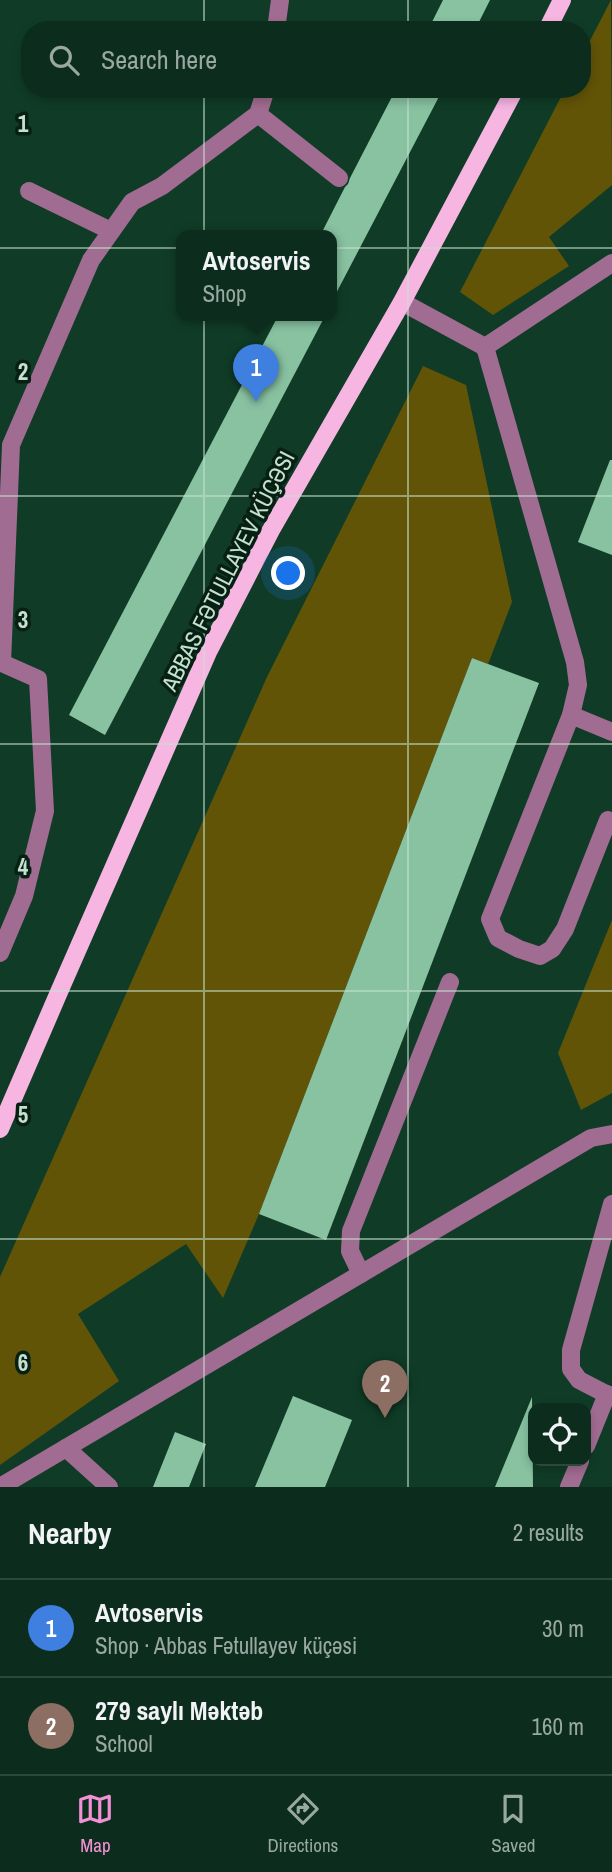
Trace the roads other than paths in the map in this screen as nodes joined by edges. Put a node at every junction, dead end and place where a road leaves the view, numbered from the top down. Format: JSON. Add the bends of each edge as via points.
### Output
{"nodes":[{"id":1,"x":280,"y":0,"type":"edge"},
{"id":2,"x":562,"y":0,"type":"edge"},
{"id":3,"x":277,"y":21,"type":"edge"},
{"id":4,"x":552,"y":21,"type":"edge"},
{"id":5,"x":263,"y":98,"type":"edge"},
{"id":6,"x":510,"y":98,"type":"edge"},
{"id":7,"x":258,"y":114,"type":"junction"},
{"id":8,"x":339,"y":178,"type":"dead end"},
{"id":9,"x":29,"y":191,"type":"dead end"},
{"id":10,"x":111,"y":231,"type":"junction"},
{"id":11,"x":612,"y":262,"type":"edge"},
{"id":12,"x":402,"y":302,"type":"junction"},
{"id":13,"x":485,"y":347,"type":"junction"},
{"id":14,"x":6,"y":442,"type":"edge"},
{"id":15,"x":1,"y":663,"type":"edge"},
{"id":16,"x":571,"y":715,"type":"junction"},
{"id":17,"x":612,"y":732,"type":"edge"},
{"id":18,"x":608,"y":820,"type":"dead end"},
{"id":19,"x":0,"y":953,"type":"edge"},
{"id":20,"x":450,"y":982,"type":"dead end"},
{"id":21,"x":0,"y":1129,"type":"edge"},
{"id":22,"x":612,"y":1134,"type":"edge"},
{"id":23,"x":612,"y":1204,"type":"edge"},
{"id":24,"x":361,"y":1274,"type":"junction"},
{"id":25,"x":609,"y":1395,"type":"edge"},
{"id":26,"x":591,"y":1435,"type":"edge"},
{"id":27,"x":66,"y":1448,"type":"junction"},
{"id":28,"x":578,"y":1466,"type":"edge"},
{"id":29,"x":0,"y":1487,"type":"edge"},
{"id":30,"x":109,"y":1487,"type":"edge"},
{"id":31,"x":569,"y":1487,"type":"edge"}],
"edges":[{"from":1,"to":3,"type":"street"},
{"from":2,"to":4,"type":"main road"},
{"from":5,"to":7,"type":"street"},
{"from":6,"to":12,"type":"main road","name":"ABBAS FƏTULLAYEV KÜÇƏSI"},
{"from":7,"to":8,"type":"street"},
{"from":7,"to":10,"type":"street","via":[[162,186],[132,202]]},
{"from":9,"to":10,"type":"street"},
{"from":10,"to":14,"type":"street","via":[[91,260]]},
{"from":11,"to":13,"type":"street"},
{"from":12,"to":13,"type":"street"},
{"from":12,"to":21,"type":"main road","name":"ABBAS FƏTULLAYEV KÜÇƏSI","via":[[271,530],[209,650]]},
{"from":13,"to":16,"type":"street","via":[[575,662],[578,685]]},
{"from":14,"to":15,"type":"street"},
{"from":15,"to":19,"type":"street","via":[[38,679],[45,811],[24,895]]},
{"from":16,"to":17,"type":"street"},
{"from":16,"to":18,"type":"street","via":[[490,919],[498,938],[541,956],[552,949],[565,929]]},
{"from":20,"to":24,"type":"street","via":[[351,1231],[351,1251]]},
{"from":22,"to":24,"type":"street","via":[[591,1138]]},
{"from":23,"to":25,"type":"street","via":[[571,1350],[571,1369],[579,1380]]},
{"from":24,"to":27,"type":"street"},
{"from":25,"to":26,"type":"street"},
{"from":27,"to":29,"type":"street"},
{"from":27,"to":30,"type":"street"},
{"from":28,"to":31,"type":"street"}]}
